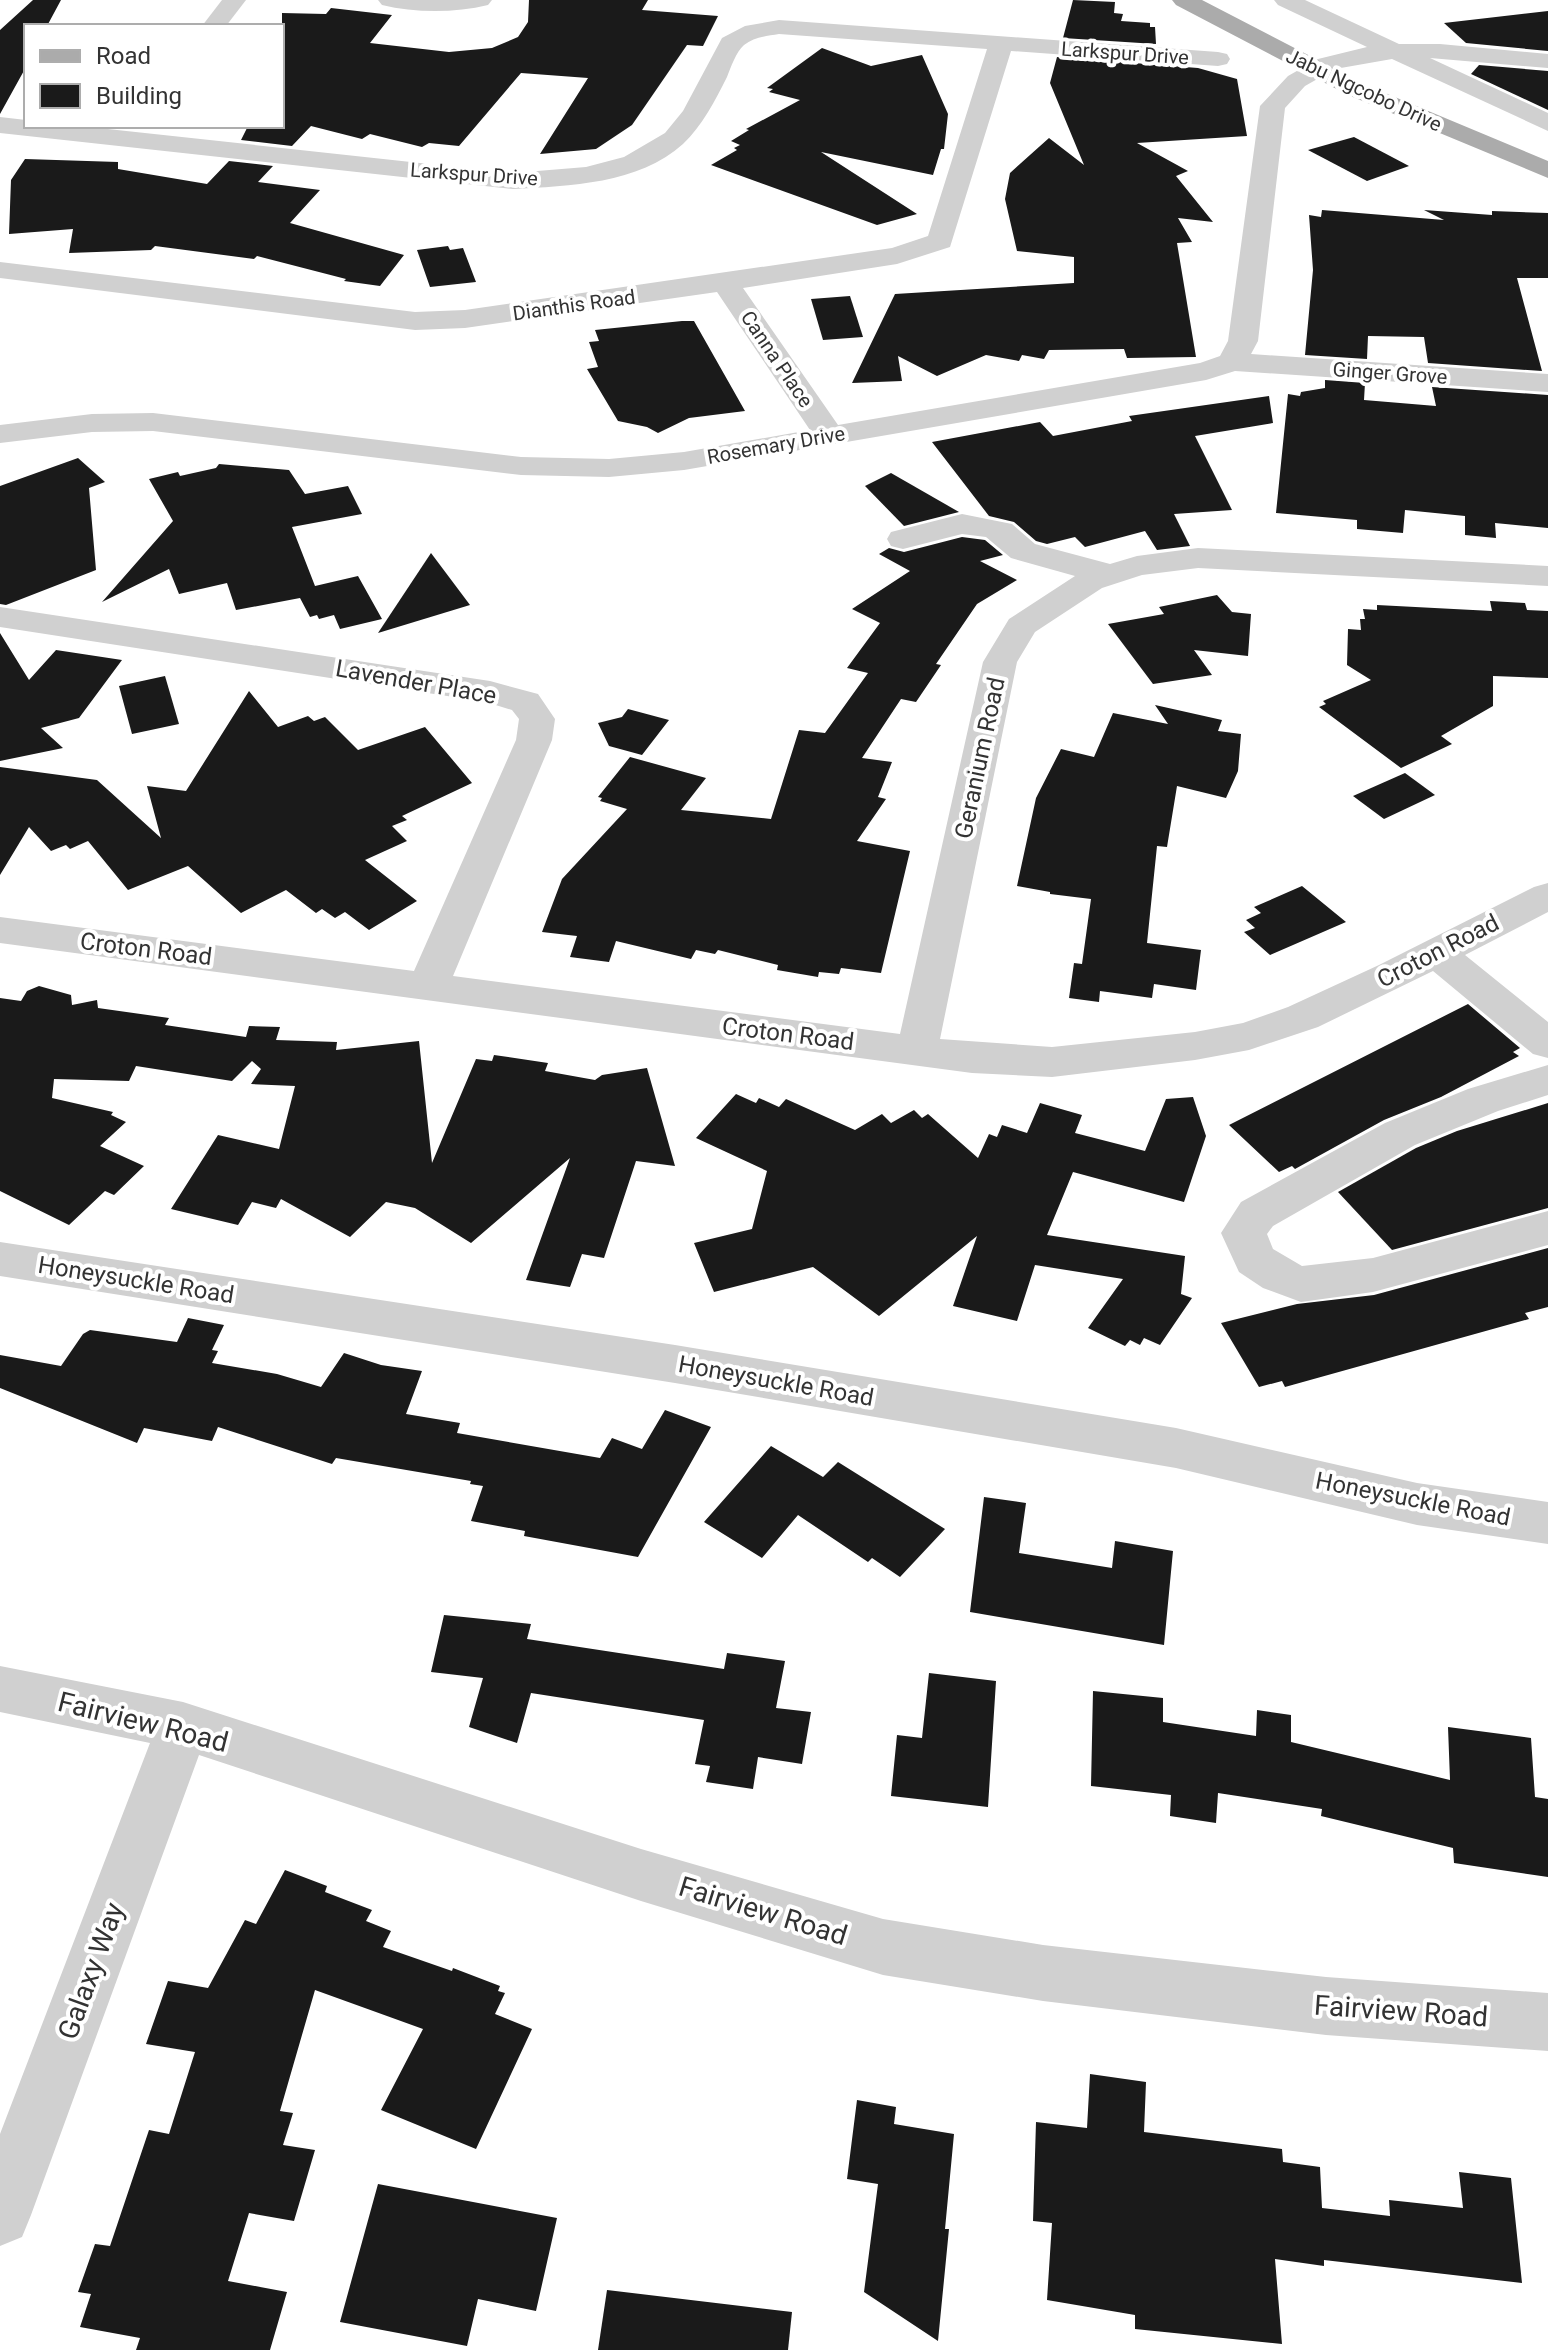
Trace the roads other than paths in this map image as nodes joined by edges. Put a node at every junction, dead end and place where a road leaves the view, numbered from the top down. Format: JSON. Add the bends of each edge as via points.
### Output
{"nodes":[{"id":1,"x":234,"y":0,"type":"edge"},
{"id":2,"x":390,"y":0,"type":"edge"},
{"id":3,"x":480,"y":0,"type":"edge"},
{"id":4,"x":1184,"y":0,"type":"edge"},
{"id":5,"x":1286,"y":0,"type":"edge"},
{"id":6,"x":883,"y":6,"type":"dead end"},
{"id":7,"x":216,"y":24,"type":"edge"},
{"id":8,"x":891,"y":36,"type":"junction"},
{"id":9,"x":1001,"y":44,"type":"junction"},
{"id":10,"x":1389,"y":49,"type":"junction"},
{"id":11,"x":1218,"y":59,"type":"dead end"},
{"id":12,"x":1548,"y":61,"type":"edge"},
{"id":13,"x":1316,"y":70,"type":"junction"},
{"id":14,"x":1548,"y":123,"type":"edge"},
{"id":15,"x":0,"y":125,"type":"edge"},
{"id":16,"x":24,"y":126,"type":"edge"},
{"id":17,"x":51,"y":128,"type":"edge"},
{"id":18,"x":170,"y":135,"type":"edge"},
{"id":19,"x":1548,"y":170,"type":"edge"},
{"id":20,"x":0,"y":270,"type":"edge"},
{"id":21,"x":725,"y":283,"type":"junction"},
{"id":22,"x":1232,"y":362,"type":"junction"},
{"id":23,"x":1548,"y":383,"type":"edge"},
{"id":24,"x":0,"y":434,"type":"edge"},
{"id":25,"x":829,"y":435,"type":"junction"},
{"id":26,"x":903,"y":539,"type":"dead end"},
{"id":27,"x":1112,"y":574,"type":"junction"},
{"id":28,"x":1548,"y":576,"type":"edge"},
{"id":29,"x":0,"y":617,"type":"edge"},
{"id":30,"x":1548,"y":896,"type":"edge"},
{"id":31,"x":0,"y":930,"type":"edge"},
{"id":32,"x":1446,"y":947,"type":"junction"},
{"id":33,"x":428,"y":986,"type":"junction"},
{"id":34,"x":1548,"y":1015,"type":"edge"},
{"id":35,"x":1548,"y":1044,"type":"edge"},
{"id":36,"x":917,"y":1051,"type":"junction"},
{"id":37,"x":1548,"y":1080,"type":"edge"},
{"id":38,"x":1548,"y":1228,"type":"edge"},
{"id":39,"x":0,"y":1259,"type":"edge"},
{"id":40,"x":1548,"y":1523,"type":"edge"},
{"id":41,"x":0,"y":1689,"type":"edge"},
{"id":42,"x":183,"y":1726,"type":"junction"},
{"id":43,"x":1548,"y":2022,"type":"edge"},
{"id":44,"x":0,"y":2215,"type":"edge"}],
"edges":[{"from":1,"to":7,"type":"street"},
{"from":2,"to":3,"type":"street"},
{"from":4,"to":13,"type":"main road","name":"Jabu Ngcobo Drive"},
{"from":5,"to":10,"type":"street"},
{"from":6,"to":8,"type":"street"},
{"from":8,"to":9,"type":"street","name":"Larkspur Drive"},
{"from":8,"to":18,"type":"street","name":"Larkspur Drive","via":[[779,27],[739,35],[670,143],[636,161],[569,178],[513,181]]},
{"from":9,"to":11,"type":"street","name":"Larkspur Drive"},
{"from":9,"to":21,"type":"street","name":"Dianthis Road","via":[[940,241],[897,256]]},
{"from":10,"to":12,"type":"street"},
{"from":10,"to":13,"type":"street"},
{"from":10,"to":14,"type":"street"},
{"from":13,"to":19,"type":"main road","name":"Jabu Ngcobo Drive"},
{"from":13,"to":22,"type":"street","via":[[1284,88],[1273,106],[1243,341]]},
{"from":15,"to":16,"type":"street","name":"Larkspur Drive"},
{"from":17,"to":18,"type":"street","name":"Larkspur Drive"},
{"from":20,"to":21,"type":"street","name":"Dianthis Road","via":[[415,321],[465,319]]},
{"from":21,"to":25,"type":"street","name":"Canna Place"},
{"from":22,"to":23,"type":"street","name":"Ginger Grove"},
{"from":22,"to":25,"type":"street","name":"Rosemary Drive","via":[[1172,378]]},
{"from":24,"to":25,"type":"street","name":"Rosemary Drive","via":[[153,422],[521,466],[609,468],[684,461]]},
{"from":26,"to":27,"type":"street","via":[[962,524],[990,528],[1023,551]]},
{"from":27,"to":28,"type":"street","name":"Geranium Road","via":[[1198,558]]},
{"from":27,"to":36,"type":"street","name":"Geranium Road","via":[[1090,581],[1021,626],[1000,662]]},
{"from":29,"to":33,"type":"street","name":"Lavender Place","via":[[525,702],[537,719],[534,740]]},
{"from":30,"to":32,"type":"street","name":"Croton Road"},
{"from":31,"to":33,"type":"street","name":"Croton Road"},
{"from":32,"to":34,"type":"street"},
{"from":32,"to":35,"type":"street"},
{"from":32,"to":36,"type":"street","name":"Croton Road","via":[[1303,1017],[1249,1036],[1052,1062]]},
{"from":33,"to":36,"type":"street","name":"Croton Road"},
{"from":37,"to":38,"type":"street","via":[[1400,1134],[1257,1214],[1244,1233],[1255,1260],[1301,1284],[1373,1275]]},
{"from":39,"to":40,"type":"street","name":"Honeysuckle Road","via":[[1176,1448],[1417,1504]]},
{"from":41,"to":42,"type":"street","name":"Fairview Road"},
{"from":42,"to":43,"type":"street","name":"Fairview Road","via":[[641,1875],[883,1947],[1043,1973],[1326,2006]]},
{"from":42,"to":44,"type":"street","name":"Galaxy Way"}]}
